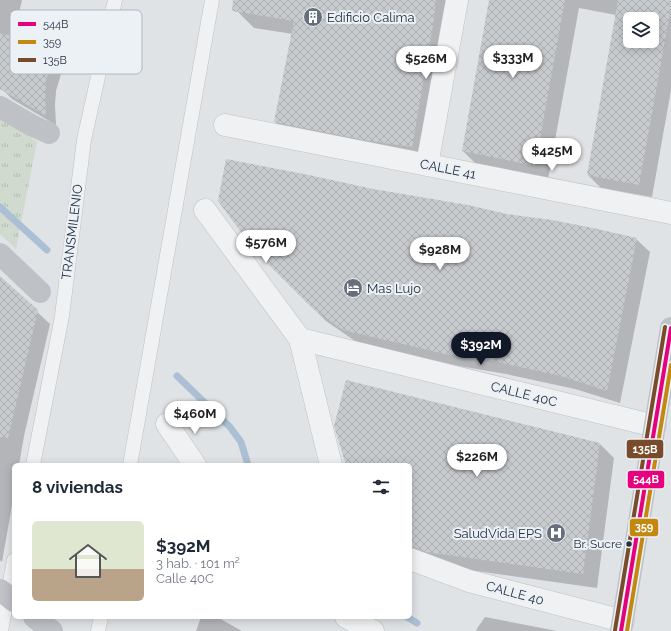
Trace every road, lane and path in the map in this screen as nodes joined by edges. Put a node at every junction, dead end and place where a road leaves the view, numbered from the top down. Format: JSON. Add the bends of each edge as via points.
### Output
{"nodes":[{"id":1,"x":115,"y":0,"type":"edge"},
{"id":2,"x":212,"y":0,"type":"edge"},
{"id":3,"x":457,"y":0,"type":"edge"},
{"id":4,"x":113,"y":10,"type":"edge"},
{"id":5,"x":99,"y":74,"type":"edge"},
{"id":6,"x":0,"y":107,"type":"edge"},
{"id":7,"x":225,"y":125,"type":"dead end"},
{"id":8,"x":49,"y":134,"type":"dead end"},
{"id":9,"x":427,"y":165,"type":"junction"},
{"id":10,"x":205,"y":210,"type":"dead end"},
{"id":11,"x":671,"y":213,"type":"edge"},
{"id":12,"x":0,"y":254,"type":"edge"},
{"id":13,"x":40,"y":292,"type":"dead end"},
{"id":14,"x":671,"y":328,"type":"edge"},
{"id":15,"x":300,"y":339,"type":"junction"},
{"id":16,"x":167,"y":424,"type":"dead end"},
{"id":17,"x":655,"y":426,"type":"junction"},
{"id":18,"x":33,"y":463,"type":"edge"},
{"id":19,"x":130,"y":463,"type":"edge"},
{"id":20,"x":194,"y":463,"type":"edge"},
{"id":21,"x":330,"y":463,"type":"edge"},
{"id":22,"x":412,"y":560,"type":"edge"},
{"id":23,"x":12,"y":570,"type":"edge"},
{"id":24,"x":7,"y":595,"type":"edge"},
{"id":25,"x":37,"y":619,"type":"edge"},
{"id":26,"x":101,"y":619,"type":"edge"},
{"id":27,"x":350,"y":619,"type":"edge"},
{"id":28,"x":622,"y":626,"type":"edge"},
{"id":29,"x":1,"y":631,"type":"edge"},
{"id":30,"x":52,"y":631,"type":"edge"},
{"id":31,"x":98,"y":631,"type":"edge"},
{"id":32,"x":373,"y":631,"type":"edge"}],
"edges":[{"from":1,"to":4,"type":"lane","name":"TRANSMILENIO"},
{"from":2,"to":19,"type":"lane"},
{"from":3,"to":9,"type":"street"},
{"from":5,"to":18,"type":"lane","name":"TRANSMILENIO","via":[[84,140],[62,316]]},
{"from":6,"to":8,"type":"main road"},
{"from":7,"to":9,"type":"street","name":"CALLE 41"},
{"from":9,"to":11,"type":"street","name":"CALLE 41"},
{"from":10,"to":15,"type":"street"},
{"from":12,"to":13,"type":"main road"},
{"from":14,"to":17,"type":"main road"},
{"from":15,"to":17,"type":"street","name":"CALLE 40C"},
{"from":15,"to":21,"type":"street"},
{"from":16,"to":20,"type":"street"},
{"from":17,"to":28,"type":"main road"},
{"from":22,"to":28,"type":"street","name":"CALLE 40","via":[[469,581]]},
{"from":23,"to":24,"type":"lane"},
{"from":24,"to":29,"type":"lane"},
{"from":25,"to":30,"type":"main road"},
{"from":26,"to":31,"type":"lane"},
{"from":27,"to":32,"type":"street"}]}
